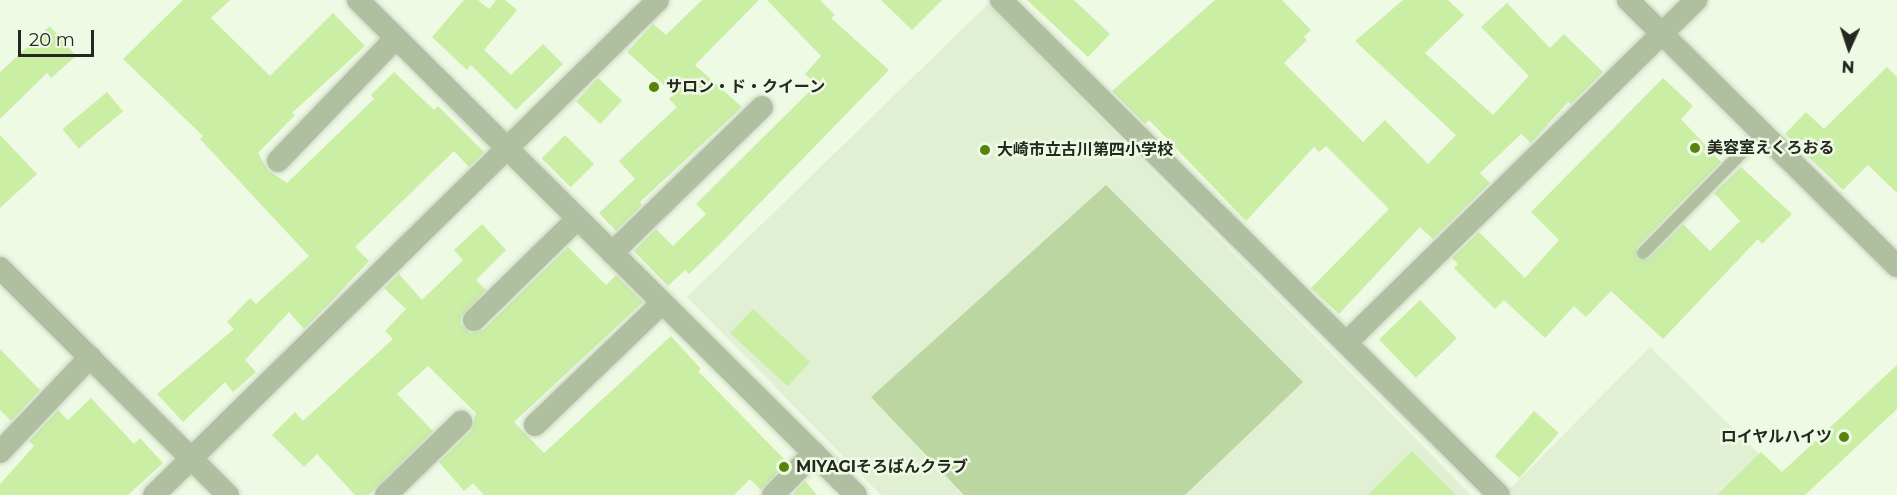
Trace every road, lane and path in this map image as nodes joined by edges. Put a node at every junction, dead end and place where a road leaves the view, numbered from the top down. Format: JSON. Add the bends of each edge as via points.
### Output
{"nodes":[{"id":1,"x":358,"y":0,"type":"edge"},
{"id":2,"x":658,"y":0,"type":"edge"},
{"id":3,"x":1001,"y":0,"type":"edge"},
{"id":4,"x":1628,"y":0,"type":"edge"},
{"id":5,"x":1696,"y":0,"type":"edge"},
{"id":6,"x":1662,"y":34,"type":"junction"},
{"id":7,"x":396,"y":38,"type":"junction"},
{"id":8,"x":762,"y":107,"type":"dead end"},
{"id":9,"x":1762,"y":132,"type":"junction"},
{"id":10,"x":508,"y":150,"type":"junction"},
{"id":11,"x":279,"y":161,"type":"dead end"},
{"id":12,"x":577,"y":219,"type":"junction"},
{"id":13,"x":612,"y":253,"type":"junction"},
{"id":14,"x":1642,"y":253,"type":"dead end"},
{"id":15,"x":1897,"y":266,"type":"edge"},
{"id":16,"x":0,"y":268,"type":"edge"},
{"id":17,"x":662,"y":303,"type":"junction"},
{"id":18,"x":474,"y":320,"type":"dead end"},
{"id":19,"x":1347,"y":342,"type":"junction"},
{"id":20,"x":90,"y":357,"type":"junction"},
{"id":21,"x":461,"y":422,"type":"dead end"},
{"id":22,"x":535,"y":425,"type":"dead end"},
{"id":23,"x":0,"y":452,"type":"edge"},
{"id":24,"x":814,"y":453,"type":"junction"},
{"id":25,"x":191,"y":458,"type":"junction"},
{"id":26,"x":154,"y":495,"type":"edge"},
{"id":27,"x":228,"y":495,"type":"edge"},
{"id":28,"x":386,"y":495,"type":"edge"},
{"id":29,"x":773,"y":495,"type":"edge"},
{"id":30,"x":856,"y":495,"type":"edge"},
{"id":31,"x":1499,"y":495,"type":"edge"}],
"edges":[{"from":1,"to":7,"type":"street"},
{"from":2,"to":10,"type":"street"},
{"from":3,"to":19,"type":"street"},
{"from":4,"to":6,"type":"street"},
{"from":5,"to":6,"type":"street"},
{"from":6,"to":9,"type":"street"},
{"from":6,"to":19,"type":"street"},
{"from":7,"to":10,"type":"street"},
{"from":7,"to":11,"type":"street"},
{"from":8,"to":13,"type":"street"},
{"from":9,"to":14,"type":"lane"},
{"from":9,"to":15,"type":"street"},
{"from":10,"to":12,"type":"street"},
{"from":10,"to":25,"type":"street"},
{"from":12,"to":13,"type":"street"},
{"from":12,"to":18,"type":"street"},
{"from":13,"to":17,"type":"street"},
{"from":16,"to":20,"type":"street"},
{"from":17,"to":22,"type":"street"},
{"from":17,"to":24,"type":"street"},
{"from":19,"to":31,"type":"street"},
{"from":20,"to":23,"type":"street"},
{"from":20,"to":25,"type":"street"},
{"from":21,"to":28,"type":"street"},
{"from":24,"to":29,"type":"street"},
{"from":24,"to":30,"type":"street"},
{"from":25,"to":26,"type":"street"},
{"from":25,"to":27,"type":"street"}]}
